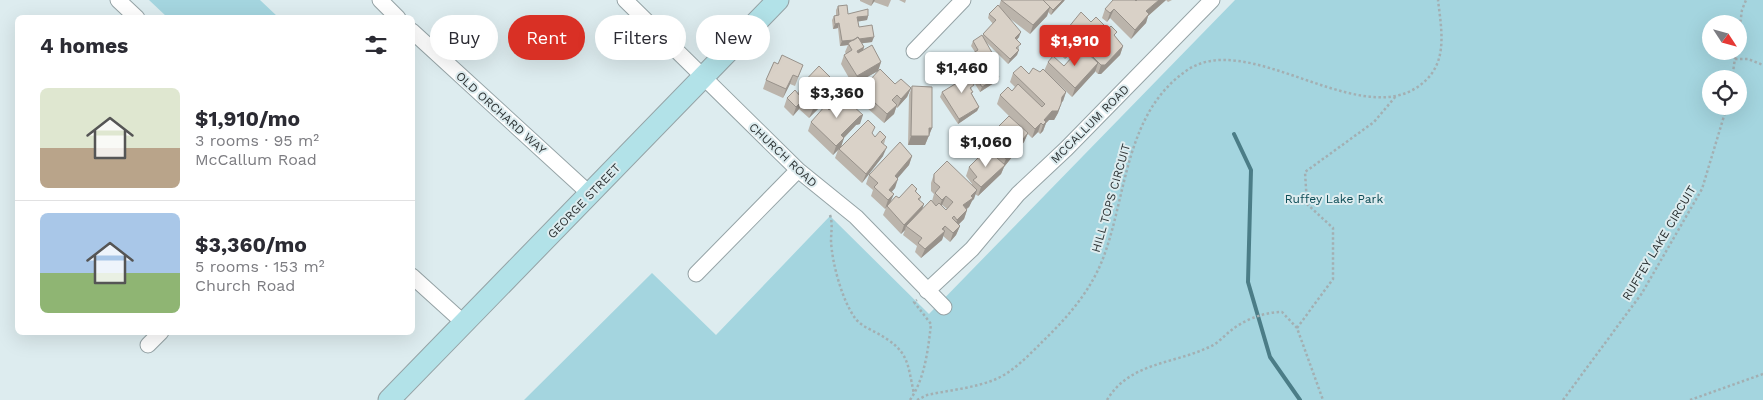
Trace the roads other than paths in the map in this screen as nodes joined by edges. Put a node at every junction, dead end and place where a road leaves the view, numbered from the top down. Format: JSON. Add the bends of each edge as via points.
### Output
{"nodes":[{"id":1,"x":118,"y":0,"type":"edge"},
{"id":2,"x":380,"y":0,"type":"edge"},
{"id":3,"x":625,"y":0,"type":"edge"},
{"id":4,"x":778,"y":0,"type":"edge"},
{"id":5,"x":963,"y":0,"type":"edge"},
{"id":6,"x":1212,"y":0,"type":"edge"},
{"id":7,"x":133,"y":15,"type":"edge"},
{"id":8,"x":395,"y":15,"type":"edge"},
{"id":9,"x":415,"y":34,"type":"edge"},
{"id":10,"x":914,"y":51,"type":"dead end"},
{"id":11,"x":704,"y":78,"type":"junction"},
{"id":12,"x":798,"y":170,"type":"junction"},
{"id":13,"x":591,"y":195,"type":"junction"},
{"id":14,"x":696,"y":274,"type":"dead end"},
{"id":15,"x":415,"y":279,"type":"edge"},
{"id":16,"x":928,"y":290,"type":"junction"},
{"id":17,"x":944,"y":307,"type":"dead end"},
{"id":18,"x":465,"y":324,"type":"junction"},
{"id":19,"x":158,"y":335,"type":"edge"},
{"id":20,"x":148,"y":345,"type":"dead end"},
{"id":21,"x":389,"y":400,"type":"edge"}],
"edges":[{"from":1,"to":7,"type":"street"},
{"from":2,"to":8,"type":"street"},
{"from":3,"to":11,"type":"street","name":"CHURCH ROAD"},
{"from":4,"to":11,"type":"main road","name":"GEORGE STREET"},
{"from":5,"to":10,"type":"street"},
{"from":6,"to":16,"type":"street","name":"MCCALLUM ROAD","via":[[1018,194],[972,249]]},
{"from":9,"to":13,"type":"street","name":"OLD ORCHARD WAY"},
{"from":11,"to":12,"type":"street","name":"CHURCH ROAD"},
{"from":11,"to":13,"type":"main road","name":"GEORGE STREET"},
{"from":12,"to":14,"type":"street"},
{"from":12,"to":16,"type":"street","name":"CHURCH ROAD","via":[[856,217]]},
{"from":13,"to":18,"type":"main road","name":"GEORGE STREET"},
{"from":15,"to":18,"type":"street"},
{"from":16,"to":17,"type":"street","name":"CHURCH ROAD"},
{"from":18,"to":21,"type":"main road","name":"GEORGE STREET"},
{"from":19,"to":20,"type":"street"}]}
